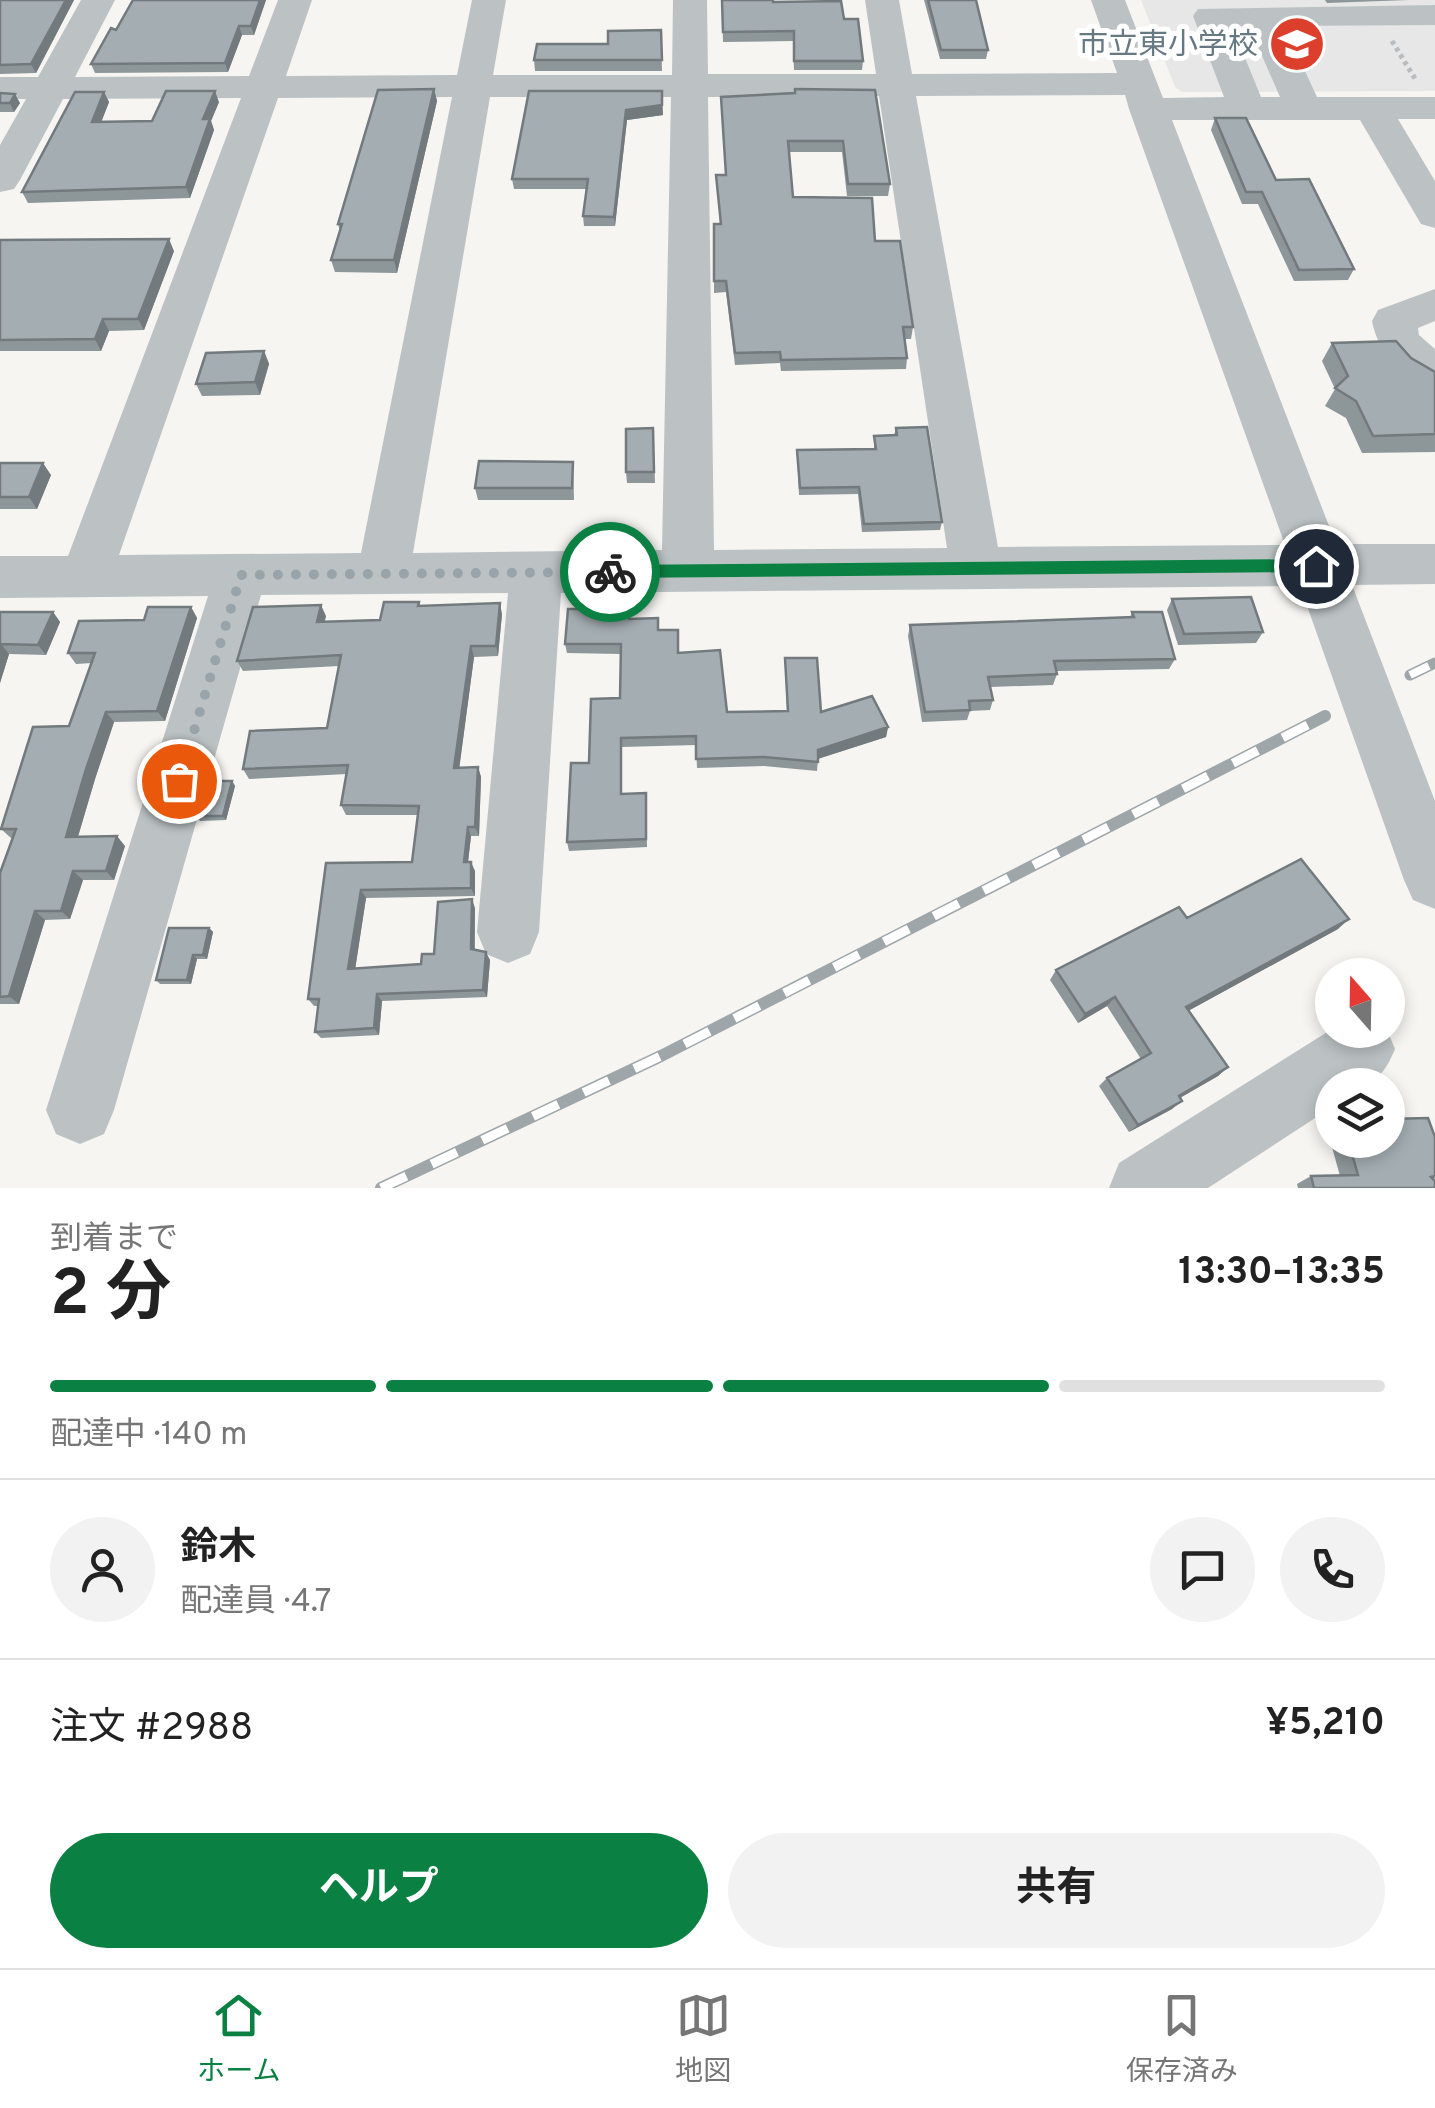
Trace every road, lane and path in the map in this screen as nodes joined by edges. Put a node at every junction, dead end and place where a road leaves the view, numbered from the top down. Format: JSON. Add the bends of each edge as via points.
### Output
{"nodes":[{"id":1,"x":98,"y":0,"type":"edge"},
{"id":2,"x":295,"y":0,"type":"edge"},
{"id":3,"x":488,"y":0,"type":"edge"},
{"id":4,"x":690,"y":0,"type":"edge"},
{"id":5,"x":882,"y":0,"type":"edge"},
{"id":6,"x":1108,"y":0,"type":"edge"},
{"id":7,"x":1206,"y":8,"type":"edge"},
{"id":8,"x":1376,"y":15,"type":"junction"},
{"id":9,"x":1435,"y":15,"type":"edge"},
{"id":10,"x":1262,"y":16,"type":"junction"},
{"id":11,"x":472,"y":85,"type":"junction"},
{"id":12,"x":896,"y":85,"type":"junction"},
{"id":13,"x":692,"y":86,"type":"junction"},
{"id":14,"x":263,"y":87,"type":"junction"},
{"id":15,"x":0,"y":88,"type":"edge"},
{"id":16,"x":50,"y":88,"type":"junction"},
{"id":17,"x":1144,"y":96,"type":"junction"},
{"id":18,"x":1427,"y":96,"type":"edge"},
{"id":19,"x":1247,"y":108,"type":"junction"},
{"id":20,"x":1304,"y":108,"type":"junction"},
{"id":21,"x":1372,"y":108,"type":"junction"},
{"id":22,"x":0,"y":180,"type":"edge"},
{"id":23,"x":1435,"y":215,"type":"edge"},
{"id":24,"x":1435,"y":304,"type":"edge"},
{"id":25,"x":1435,"y":374,"type":"edge"},
{"id":26,"x":1435,"y":564,"type":"edge"},
{"id":27,"x":1316,"y":566,"type":"junction"},
{"id":28,"x":976,"y":568,"type":"junction"},
{"id":29,"x":688,"y":571,"type":"junction"},
{"id":30,"x":536,"y":572,"type":"junction"},
{"id":31,"x":382,"y":574,"type":"junction"},
{"id":32,"x":241,"y":575,"type":"junction"},
{"id":33,"x":86,"y":576,"type":"junction"},
{"id":34,"x":0,"y":577,"type":"edge"},
{"id":35,"x":1435,"y":880,"type":"edge"},
{"id":36,"x":508,"y":932,"type":"dead end"},
{"id":37,"x":1362,"y":1049,"type":"dead end"},
{"id":38,"x":80,"y":1110,"type":"dead end"},
{"id":39,"x":1144,"y":1188,"type":"edge"}],
"edges":[{"from":1,"to":16,"type":"street"},
{"from":2,"to":14,"type":"street"},
{"from":3,"to":11,"type":"street"},
{"from":4,"to":13,"type":"street"},
{"from":5,"to":12,"type":"street"},
{"from":6,"to":17,"type":"street"},
{"from":7,"to":10,"type":"street"},
{"from":7,"to":19,"type":"street"},
{"from":8,"to":9,"type":"street"},
{"from":8,"to":10,"type":"street"},
{"from":8,"to":18,"type":"path"},
{"from":10,"to":20,"type":"street"},
{"from":11,"to":13,"type":"street"},
{"from":11,"to":14,"type":"street"},
{"from":11,"to":31,"type":"street"},
{"from":12,"to":13,"type":"street"},
{"from":12,"to":17,"type":"street"},
{"from":12,"to":28,"type":"street"},
{"from":13,"to":29,"type":"street"},
{"from":14,"to":16,"type":"street"},
{"from":14,"to":33,"type":"street"},
{"from":15,"to":16,"type":"street"},
{"from":16,"to":22,"type":"street"},
{"from":17,"to":19,"type":"street"},
{"from":17,"to":27,"type":"street"},
{"from":18,"to":21,"type":"street"},
{"from":19,"to":20,"type":"street"},
{"from":20,"to":21,"type":"street"},
{"from":21,"to":23,"type":"street"},
{"from":24,"to":25,"type":"street","via":[[1394,321],[1398,340]]},
{"from":26,"to":27,"type":"street"},
{"from":27,"to":28,"type":"street"},
{"from":27,"to":35,"type":"street"},
{"from":28,"to":29,"type":"street"},
{"from":29,"to":30,"type":"street"},
{"from":30,"to":31,"type":"street"},
{"from":30,"to":36,"type":"street"},
{"from":31,"to":32,"type":"street"},
{"from":32,"to":33,"type":"street"},
{"from":32,"to":38,"type":"street"},
{"from":33,"to":34,"type":"street"},
{"from":37,"to":39,"type":"street"}]}
